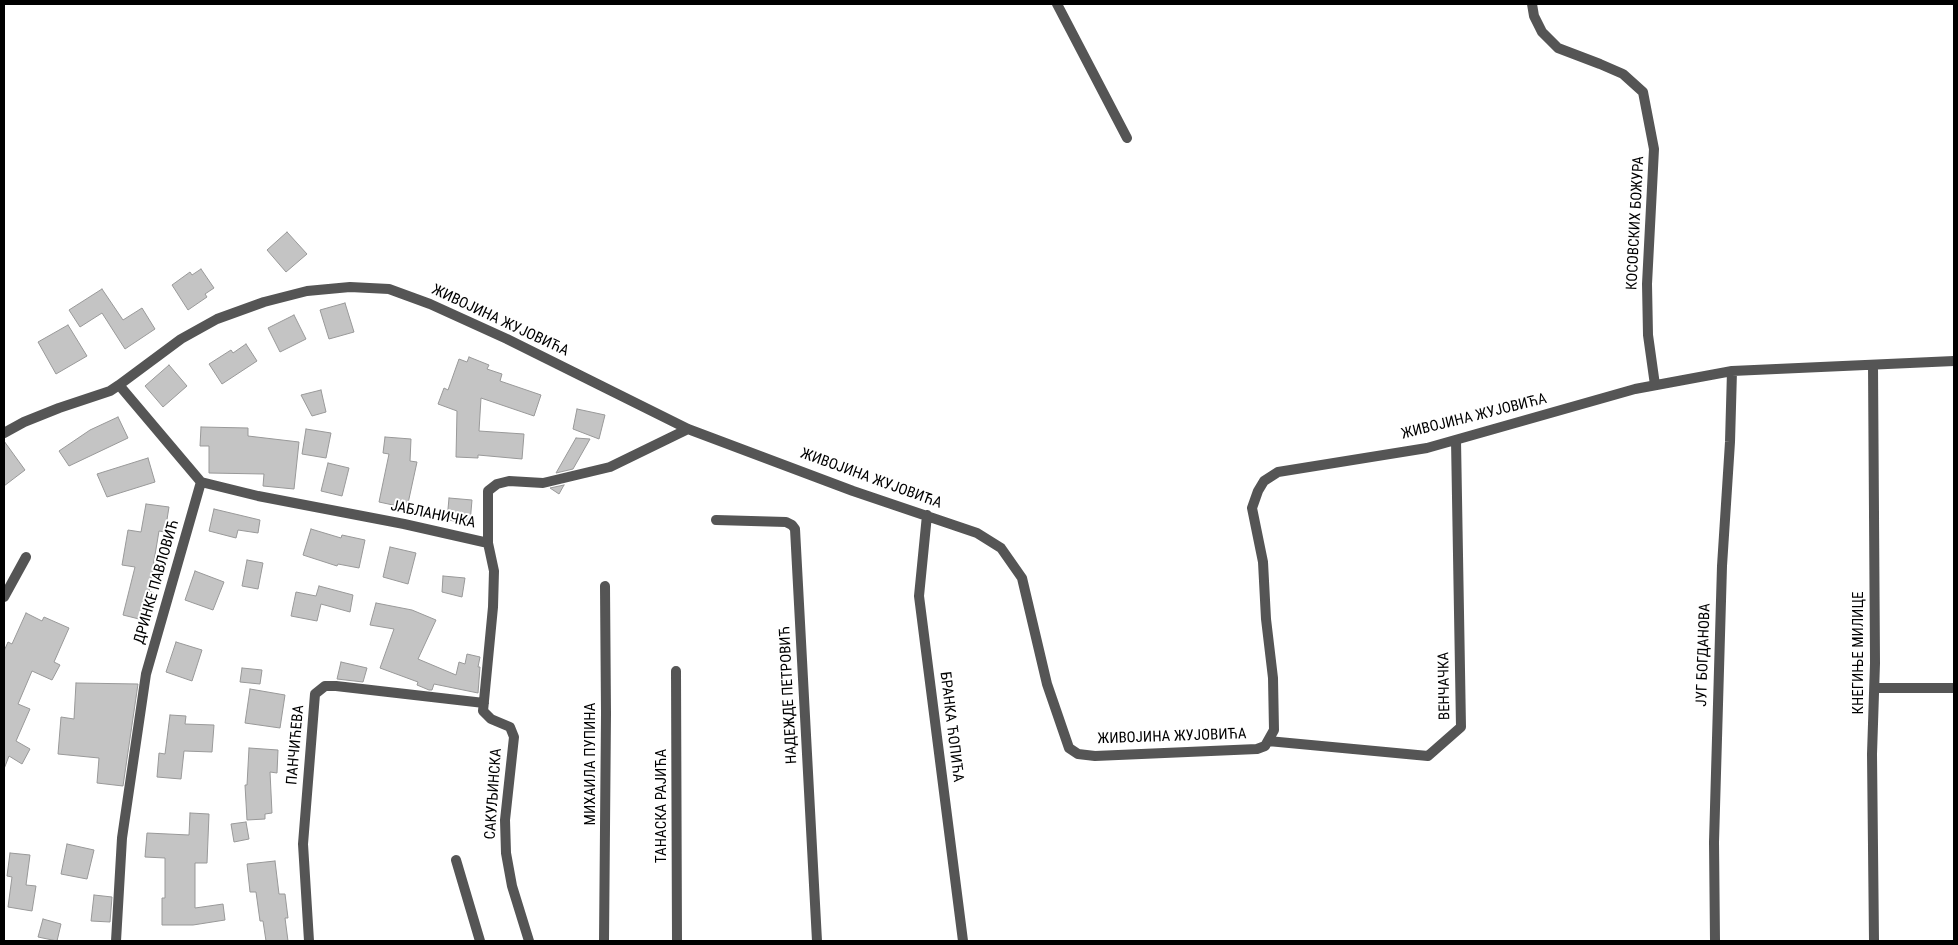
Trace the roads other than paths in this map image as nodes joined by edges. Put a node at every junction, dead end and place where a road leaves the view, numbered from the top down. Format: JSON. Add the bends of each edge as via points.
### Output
{"nodes":[{"id":1,"x":1057,"y":4,"type":"edge"},
{"id":2,"x":1532,"y":4,"type":"edge"},
{"id":3,"x":1127,"y":138,"type":"dead end"},
{"id":4,"x":1954,"y":361,"type":"edge"},
{"id":5,"x":1873,"y":365,"type":"junction"},
{"id":6,"x":1732,"y":371,"type":"junction"},
{"id":7,"x":119,"y":384,"type":"junction"},
{"id":8,"x":1655,"y":385,"type":"junction"},
{"id":9,"x":688,"y":429,"type":"junction"},
{"id":10,"x":4,"y":433,"type":"edge"},
{"id":11,"x":1456,"y":440,"type":"junction"},
{"id":12,"x":201,"y":482,"type":"junction"},
{"id":13,"x":927,"y":515,"type":"junction"},
{"id":14,"x":716,"y":520,"type":"dead end"},
{"id":15,"x":488,"y":543,"type":"junction"},
{"id":16,"x":26,"y":557,"type":"dead end"},
{"id":17,"x":605,"y":586,"type":"dead end"},
{"id":18,"x":4,"y":597,"type":"edge"},
{"id":19,"x":676,"y":671,"type":"dead end"},
{"id":20,"x":1875,"y":688,"type":"junction"},
{"id":21,"x":1954,"y":688,"type":"edge"},
{"id":22,"x":484,"y":703,"type":"junction"},
{"id":23,"x":1268,"y":741,"type":"junction"},
{"id":24,"x":456,"y":860,"type":"dead end"},
{"id":25,"x":116,"y":941,"type":"edge"},
{"id":26,"x":309,"y":941,"type":"edge"},
{"id":27,"x":480,"y":941,"type":"edge"},
{"id":28,"x":529,"y":941,"type":"edge"},
{"id":29,"x":604,"y":941,"type":"edge"},
{"id":30,"x":677,"y":941,"type":"edge"},
{"id":31,"x":817,"y":941,"type":"edge"},
{"id":32,"x":963,"y":941,"type":"edge"},
{"id":33,"x":1715,"y":941,"type":"edge"},
{"id":34,"x":1874,"y":941,"type":"edge"}],
"edges":[{"from":1,"to":3,"type":"street"},
{"from":2,"to":8,"type":"street","name":"КОСОВСКИХ БОЖУРА","via":[[1542,32],[1558,48],[1623,74],[1643,92],[1654,149],[1647,284],[1648,335]]},
{"from":4,"to":5,"type":"street","name":"ЖИВОЈИНА ЖУЈОВИЋА"},
{"from":5,"to":6,"type":"street","name":"ЖИВОЈИНА ЖУЈОВИЋА"},
{"from":5,"to":20,"type":"street","name":"КНЕГИЊЕ МИЛИЦЕ"},
{"from":6,"to":8,"type":"street","name":"ЖИВОЈИНА ЖУЈОВИЋА"},
{"from":6,"to":33,"type":"street","name":"ЈУГ БОГДАНОВА","via":[[1722,566],[1714,842]]},
{"from":7,"to":9,"type":"street","name":"ЖИВОЈИНА ЖУЈОВИЋА","via":[[181,339],[217,319],[264,302],[307,291],[350,287],[389,289],[499,335]]},
{"from":7,"to":10,"type":"street","via":[[110,391],[24,422]]},
{"from":7,"to":12,"type":"street"},
{"from":8,"to":11,"type":"street","name":"ЖИВОЈИНА ЖУЈОВИЋА"},
{"from":9,"to":13,"type":"street","name":"ЖИВОЈИНА ЖУЈОВИЋА"},
{"from":9,"to":15,"type":"street","name":"ЈАБЛАНИЧКА","via":[[610,467],[543,483],[509,480],[497,484],[488,491]]},
{"from":11,"to":23,"type":"street","name":"ЖИВОЈИНА ЖУЈОВИЋА","via":[[1427,448],[1278,472],[1264,481],[1252,508],[1263,562],[1274,678],[1274,730]]},
{"from":11,"to":23,"type":"street","name":"ВЕНЧАЧКА","via":[[1461,727],[1428,756]]},
{"from":12,"to":15,"type":"street","name":"ЈАБЛАНИЧКА"},
{"from":12,"to":25,"type":"street","name":"ДРИНКЕ ПАВЛОВИЋ","via":[[146,674],[122,838]]},
{"from":13,"to":23,"type":"street","name":"ЖИВОЈИНА ЖУЈОВИЋА","via":[[977,532],[1001,548],[1022,578],[1047,684],[1069,748],[1073,751],[1095,756],[1257,749]]},
{"from":13,"to":32,"type":"street","name":"БРАНКА ЋОПИЋА","via":[[919,596]]},
{"from":14,"to":31,"type":"street","name":"НАДЕЖДЕ ПЕТРОВИЋ","via":[[786,522],[795,529]]},
{"from":15,"to":22,"type":"street","via":[[494,571]]},
{"from":16,"to":18,"type":"street"},
{"from":17,"to":29,"type":"street","name":"МИХАИЛА ПУПИНА"},
{"from":19,"to":30,"type":"street","name":"ТАНАСКА РАЈИЋА"},
{"from":20,"to":21,"type":"street"},
{"from":20,"to":34,"type":"street","name":"КНЕГИЊЕ МИЛИЦЕ","via":[[1872,754]]},
{"from":22,"to":26,"type":"street","name":"ПАНЧИЋЕВА","via":[[336,686],[324,686],[315,694],[303,844]]},
{"from":22,"to":28,"type":"street","name":"САКУЉИНСКА","via":[[483,711],[510,727],[514,737],[505,820],[506,853],[512,886]]},
{"from":24,"to":27,"type":"street"}]}
